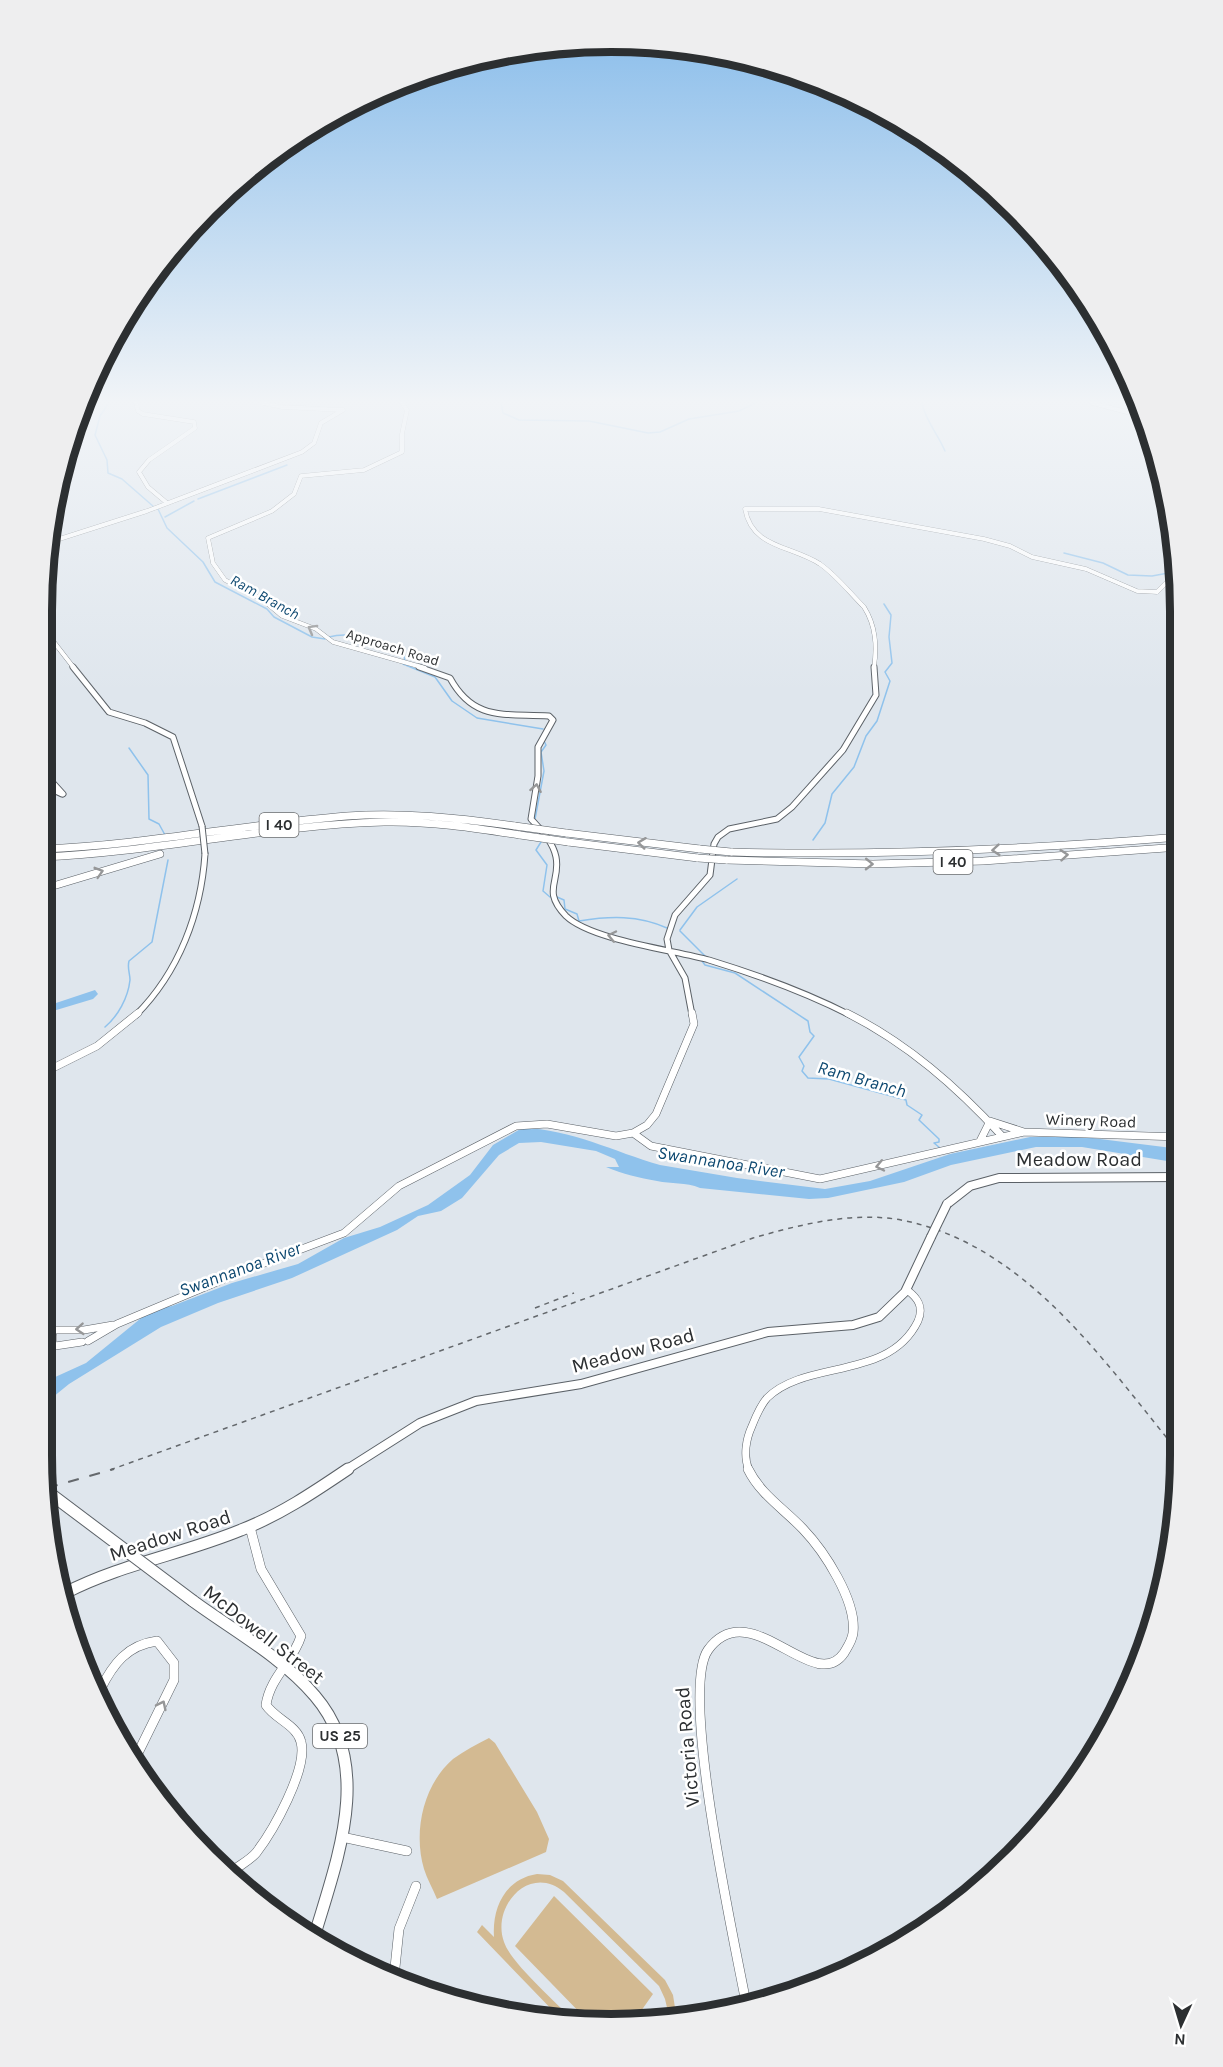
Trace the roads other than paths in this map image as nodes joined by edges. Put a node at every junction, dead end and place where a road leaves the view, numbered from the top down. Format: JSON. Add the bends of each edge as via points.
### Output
{"nodes":[{"id":1,"x":163,"y":499,"type":"edge"},
{"id":2,"x":176,"y":499,"type":"edge"},
{"id":3,"x":283,"y":499,"type":"edge"},
{"id":4,"x":167,"y":503,"type":"junction"},
{"id":5,"x":57,"y":539,"type":"edge"},
{"id":6,"x":1169,"y":582,"type":"edge"},
{"id":7,"x":52,"y":639,"type":"edge"},
{"id":8,"x":52,"y":782,"type":"edge"},
{"id":9,"x":52,"y":789,"type":"edge"},
{"id":10,"x":1170,"y":838,"type":"edge"},
{"id":11,"x":52,"y":844,"type":"edge"},
{"id":12,"x":201,"y":844,"type":"junction"},
{"id":13,"x":94,"y":848,"type":"junction"},
{"id":14,"x":1170,"y":848,"type":"edge"},
{"id":15,"x":52,"y":849,"type":"edge"},
{"id":16,"x":730,"y":852,"type":"joint"},
{"id":17,"x":699,"y":854,"type":"junction"},
{"id":18,"x":52,"y":857,"type":"edge"},
{"id":19,"x":52,"y":887,"type":"edge"},
{"id":20,"x":669,"y":950,"type":"junction"},
{"id":21,"x":693,"y":957,"type":"junction"},
{"id":22,"x":680,"y":966,"type":"junction"},
{"id":23,"x":52,"y":1068,"type":"edge"},
{"id":24,"x":990,"y":1121,"type":"junction"},
{"id":25,"x":1024,"y":1132,"type":"junction"},
{"id":26,"x":633,"y":1133,"type":"junction"},
{"id":27,"x":1002,"y":1136,"type":"junction"},
{"id":28,"x":1170,"y":1137,"type":"edge"},
{"id":29,"x":980,"y":1142,"type":"junction"},
{"id":30,"x":1170,"y":1177,"type":"edge"},
{"id":31,"x":907,"y":1290,"type":"junction"},
{"id":32,"x":117,"y":1324,"type":"junction"},
{"id":33,"x":52,"y":1330,"type":"edge"},
{"id":34,"x":52,"y":1335,"type":"edge"},
{"id":35,"x":52,"y":1347,"type":"joint"},
{"id":36,"x":54,"y":1497,"type":"edge"},
{"id":37,"x":250,"y":1527,"type":"junction"},
{"id":38,"x":70,"y":1591,"type":"edge"},
{"id":39,"x":283,"y":1667,"type":"junction"},
{"id":40,"x":102,"y":1686,"type":"edge"},
{"id":41,"x":138,"y":1752,"type":"edge"},
{"id":42,"x":342,"y":1837,"type":"junction"},
{"id":43,"x":407,"y":1851,"type":"dead end"},
{"id":44,"x":235,"y":1869,"type":"edge"},
{"id":45,"x":416,"y":1886,"type":"dead end"},
{"id":46,"x":316,"y":1930,"type":"edge"},
{"id":47,"x":395,"y":1971,"type":"edge"},
{"id":48,"x":745,"y":1998,"type":"edge"}],
"edges":[{"from":1,"to":4,"type":"street"},
{"from":2,"to":4,"type":"street"},
{"from":20,"to":3,"type":"street","name":"Approach Road","one_way":true,"via":[[585,928],[562,914],[554,899],[551,886],[557,874],[557,859],[553,845],[531,819],[538,747],[553,720],[549,716],[478,710],[457,695],[450,678],[325,638],[316,629],[282,616],[263,600],[225,580],[213,563],[210,535],[254,520],[274,510]]},
{"from":4,"to":5,"type":"street"},
{"from":6,"to":20,"type":"street","via":[[1157,592],[1142,592],[1086,569],[1032,557],[1000,542],[819,509],[745,509],[748,525],[758,537],[821,565],[864,607],[877,645],[876,695],[843,750],[792,807],[777,819],[729,829],[718,837],[710,875],[675,915],[667,939]]},
{"from":7,"to":23,"type":"street","bridge":true,"via":[[109,712],[173,737],[202,826],[205,854],[198,907],[151,1000],[124,1028]]},
{"from":8,"to":9,"type":"street","via":[[63,794]]},
{"from":10,"to":16,"type":"highway","number":"I 40","one_way":true,"via":[[904,855]]},
{"from":11,"to":13,"type":"highway"},
{"from":12,"to":17,"type":"highway","number":"I 40","bridge":true,"via":[[367,823],[435,824]]},
{"from":12,"to":18,"type":"highway","number":"I 40"},
{"from":19,"to":12,"type":"highway","one_way":true},
{"from":13,"to":15,"type":"highway","number":"I 40"},
{"from":17,"to":13,"type":"highway","number":"I 40","one_way":true,"bridge":true,"via":[[515,825],[437,816],[370,815]]},
{"from":17,"to":14,"type":"highway","number":"I 40","one_way":true,"bridge":true,"via":[[726,860],[873,864],[983,861]]},
{"from":16,"to":17,"type":"highway","number":"I 40","bridge":true},
{"from":20,"to":21,"type":"street"},
{"from":20,"to":22,"type":"street"},
{"from":21,"to":22,"type":"street","via":[[683,960]]},
{"from":21,"to":24,"type":"street","via":[[773,979],[858,1017],[920,1056]]},
{"from":22,"to":26,"type":"street","via":[[694,1024],[656,1114]]},
{"from":24,"to":25,"type":"street"},
{"from":24,"to":27,"type":"street"},
{"from":24,"to":29,"type":"street"},
{"from":25,"to":27,"type":"street","name":"Winery Road"},
{"from":25,"to":28,"type":"street","name":"Winery Road"},
{"from":29,"to":26,"type":"street","name":"Winery Road","one_way":true,"via":[[820,1179],[651,1146]]},
{"from":26,"to":32,"type":"street","via":[[616,1136],[547,1124],[516,1126],[399,1186],[344,1233]]},
{"from":27,"to":29,"type":"street","name":"Winery Road"},
{"from":30,"to":31,"type":"main road","name":"Meadow Road","bridge":true,"via":[[999,1178],[970,1186],[947,1204]]},
{"from":31,"to":37,"type":"main road","name":"Meadow Road","via":[[890,1310],[860,1323],[769,1332],[580,1385],[495,1396],[457,1407],[409,1430],[295,1504]]},
{"from":31,"to":48,"type":"street","name":"Victoria Road","via":[[918,1299],[920,1312],[904,1341],[886,1352],[775,1392],[757,1412],[747,1443],[746,1464],[755,1485],[802,1528],[845,1595],[853,1637],[844,1654],[825,1665],[809,1663],[765,1635],[745,1630],[720,1638],[706,1652],[700,1667],[704,1775]]},
{"from":32,"to":33,"type":"street","one_way":true},
{"from":32,"to":35,"type":"street","via":[[85,1342]]},
{"from":34,"to":35,"type":"street"},
{"from":36,"to":39,"type":"main road","name":"McDowell Street","number":"US 25","bridge":true},
{"from":37,"to":38,"type":"main road","name":"Meadow Road"},
{"from":37,"to":39,"type":"street","via":[[261,1569],[300,1636],[297,1650]]},
{"from":39,"to":42,"type":"main road","name":"McDowell Street","number":"US 25","via":[[315,1695],[339,1731],[348,1788]]},
{"from":39,"to":44,"type":"street","via":[[269,1688],[266,1705],[300,1738],[302,1749],[288,1795],[255,1853]]},
{"from":41,"to":40,"type":"street","one_way":true,"via":[[174,1680],[177,1669],[171,1656],[157,1641],[132,1647],[120,1657]]},
{"from":42,"to":43,"type":"street"},
{"from":42,"to":46,"type":"main road","name":"McDowell Street","number":"US 25"},
{"from":45,"to":47,"type":"street","via":[[399,1929]]}]}
